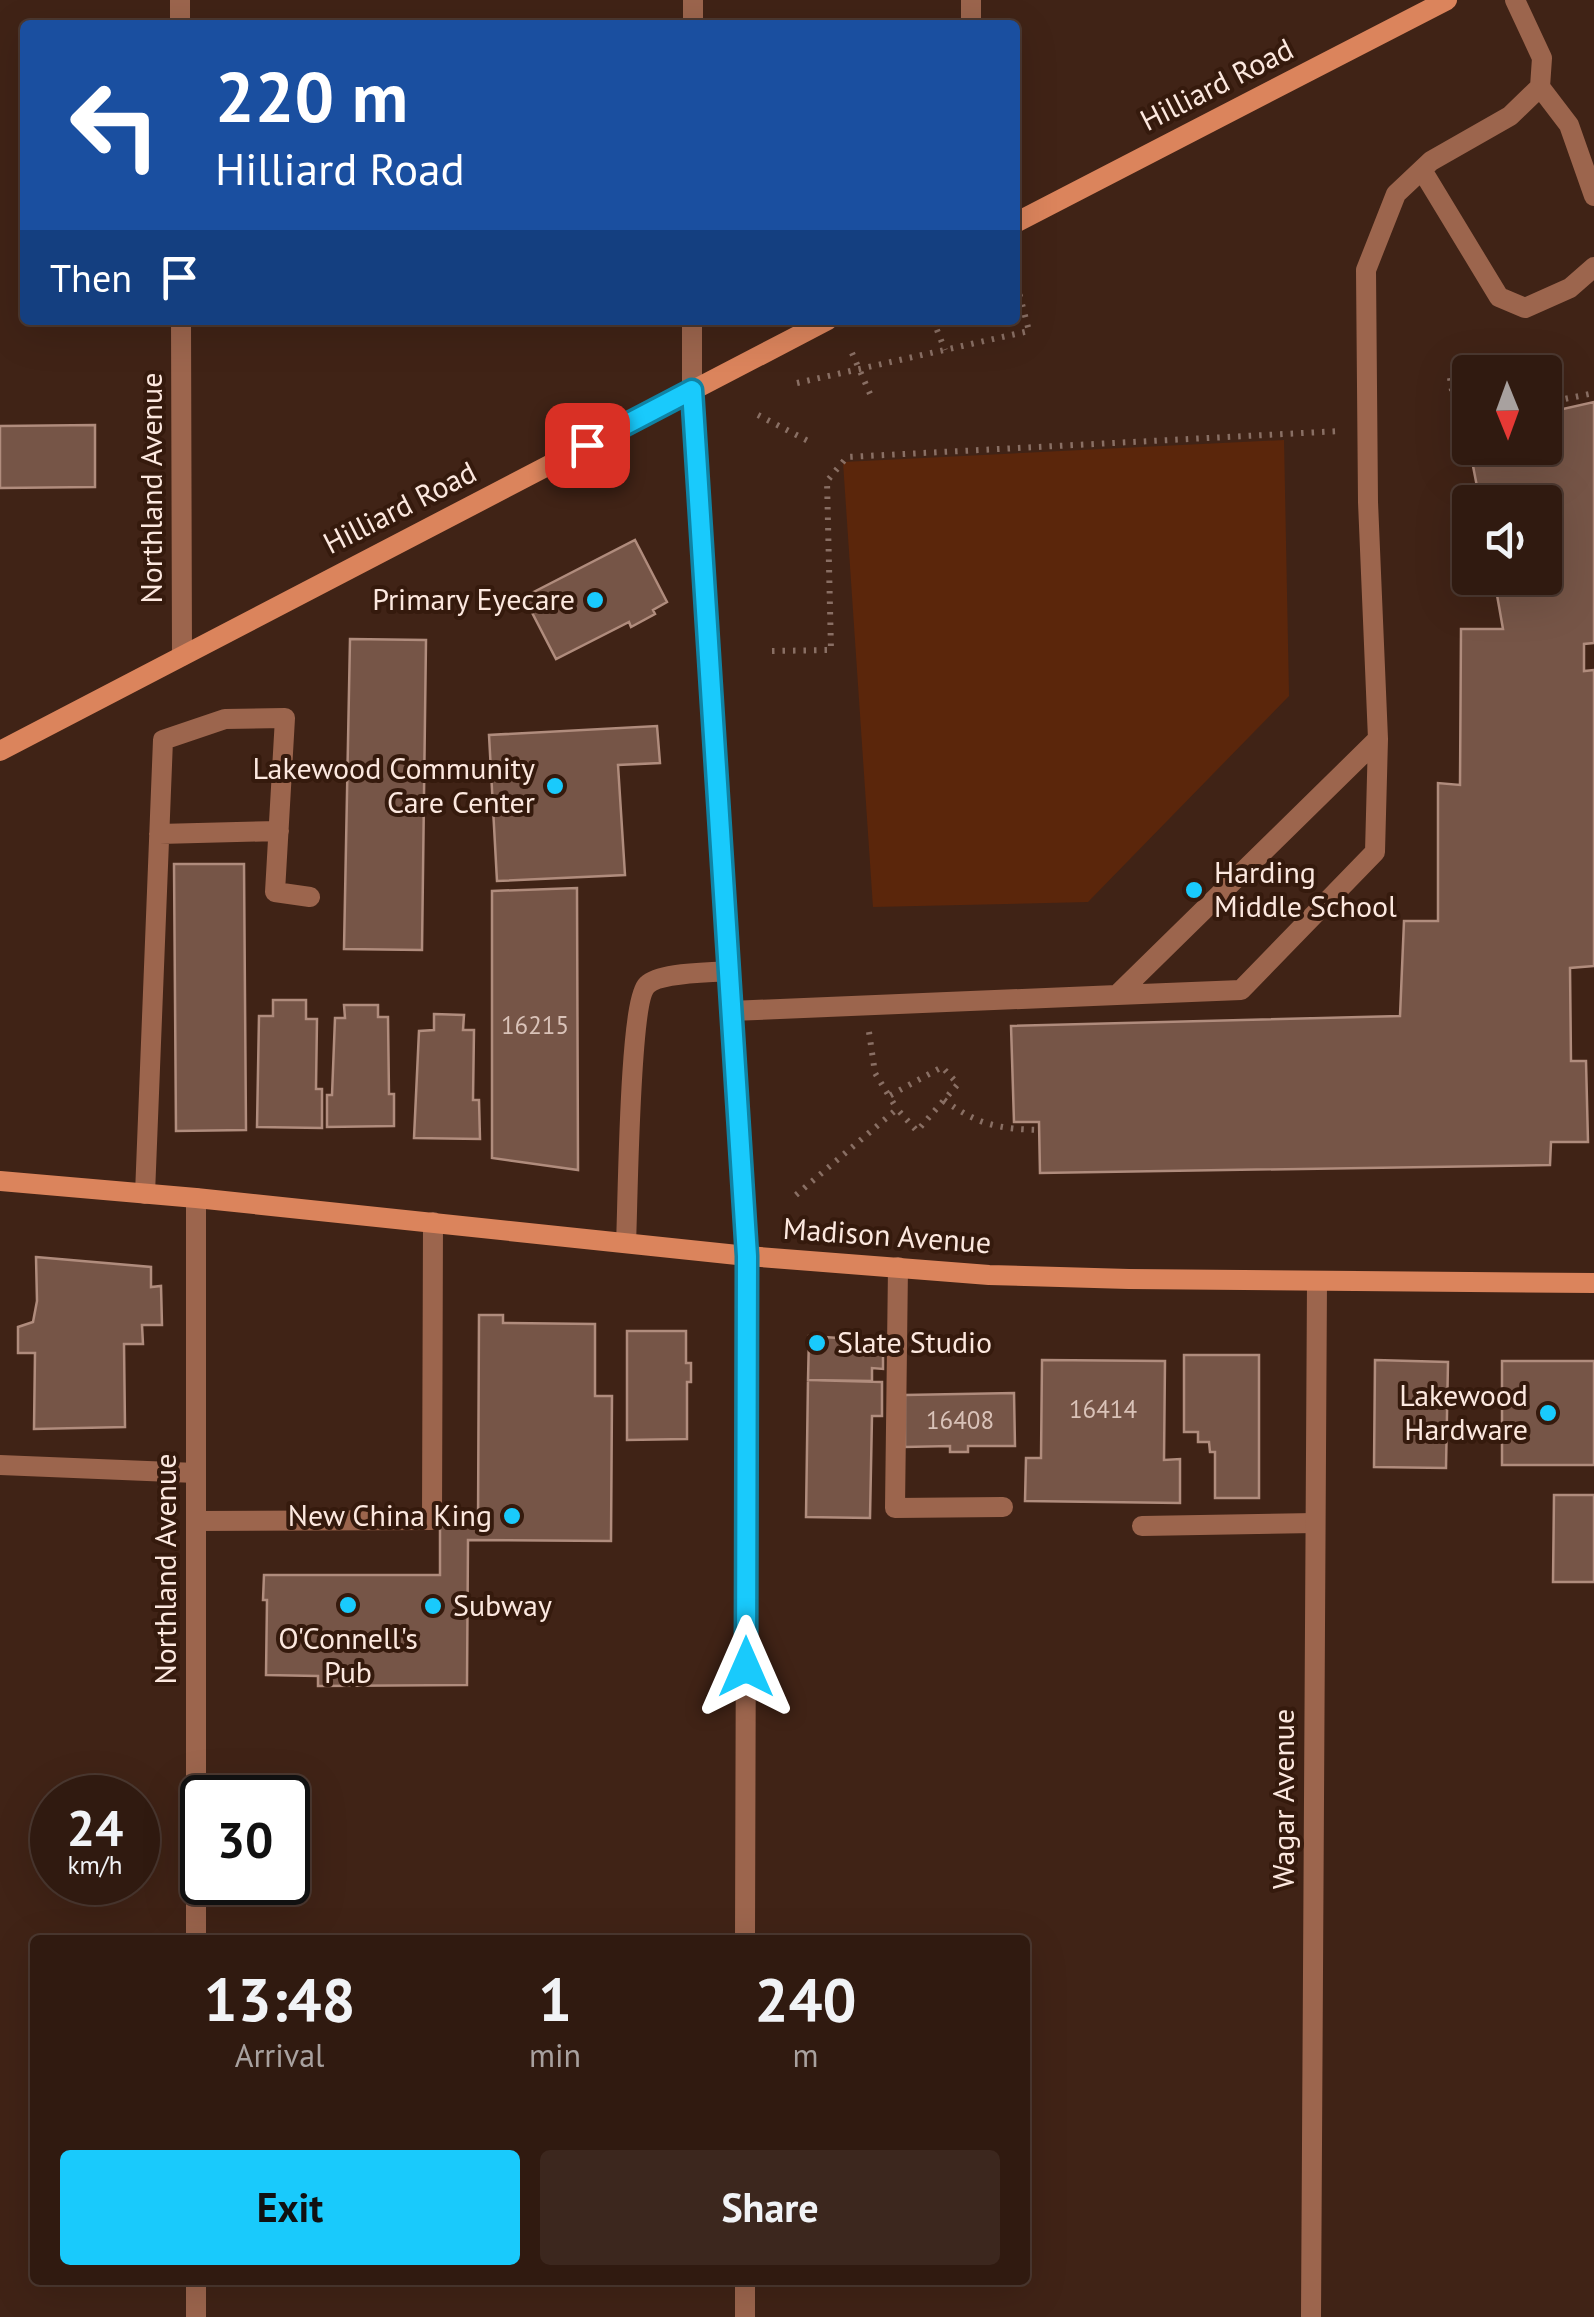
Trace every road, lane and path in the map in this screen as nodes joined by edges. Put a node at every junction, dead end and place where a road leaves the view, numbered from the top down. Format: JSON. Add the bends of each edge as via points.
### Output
{"nodes":[{"id":1,"x":1447,"y":0,"type":"edge"},
{"id":2,"x":1515,"y":0,"type":"edge"},
{"id":3,"x":1540,"y":87,"type":"junction"},
{"id":4,"x":1422,"y":170,"type":"junction"},
{"id":5,"x":1594,"y":196,"type":"edge"},
{"id":6,"x":1020,"y":220,"type":"edge"},
{"id":7,"x":1594,"y":266,"type":"edge"},
{"id":8,"x":1020,"y":296,"type":"edge"},
{"id":9,"x":181,"y":325,"type":"edge"},
{"id":10,"x":692,"y":325,"type":"edge"},
{"id":11,"x":818,"y":325,"type":"edge"},
{"id":12,"x":935,"y":325,"type":"edge"},
{"id":13,"x":945,"y":350,"type":"junction"},
{"id":14,"x":852,"y":353,"type":"dead end"},
{"id":15,"x":859,"y":369,"type":"junction"},
{"id":16,"x":1450,"y":378,"type":"dead end"},
{"id":17,"x":797,"y":383,"type":"dead end"},
{"id":18,"x":692,"y":390,"type":"junction"},
{"id":19,"x":1452,"y":391,"type":"edge"},
{"id":20,"x":1594,"y":393,"type":"edge"},
{"id":21,"x":871,"y":396,"type":"dead end"},
{"id":22,"x":1562,"y":400,"type":"edge"},
{"id":23,"x":758,"y":415,"type":"dead end"},
{"id":24,"x":1343,"y":431,"type":"dead end"},
{"id":25,"x":810,"y":442,"type":"dead end"},
{"id":26,"x":772,"y":651,"type":"dead end"},
{"id":27,"x":182,"y":656,"type":"junction"},
{"id":28,"x":1378,"y":738,"type":"junction"},
{"id":29,"x":0,"y":751,"type":"edge"},
{"id":30,"x":278,"y":831,"type":"junction"},
{"id":31,"x":159,"y":834,"type":"junction"},
{"id":32,"x":310,"y":898,"type":"dead end"},
{"id":33,"x":729,"y":971,"type":"junction"},
{"id":34,"x":1117,"y":995,"type":"junction"},
{"id":35,"x":732,"y":1011,"type":"junction"},
{"id":36,"x":869,"y":1027,"type":"dead end"},
{"id":37,"x":889,"y":1096,"type":"junction"},
{"id":38,"x":944,"y":1100,"type":"junction"},
{"id":39,"x":897,"y":1109,"type":"junction"},
{"id":40,"x":1040,"y":1130,"type":"dead end"},
{"id":41,"x":0,"y":1181,"type":"edge"},
{"id":42,"x":145,"y":1194,"type":"junction"},
{"id":43,"x":796,"y":1195,"type":"dead end"},
{"id":44,"x":196,"y":1198,"type":"junction"},
{"id":45,"x":432,"y":1222,"type":"junction"},
{"id":46,"x":626,"y":1242,"type":"junction"},
{"id":47,"x":747,"y":1256,"type":"junction"},
{"id":48,"x":898,"y":1267,"type":"junction"},
{"id":49,"x":1317,"y":1281,"type":"junction"},
{"id":50,"x":1594,"y":1283,"type":"edge"},
{"id":51,"x":0,"y":1465,"type":"edge"},
{"id":52,"x":196,"y":1473,"type":"junction"},
{"id":53,"x":1003,"y":1507,"type":"dead end"},
{"id":54,"x":196,"y":1521,"type":"junction"},
{"id":55,"x":1315,"y":1522,"type":"junction"},
{"id":56,"x":1142,"y":1526,"type":"dead end"},
{"id":57,"x":196,"y":1935,"type":"edge"},
{"id":58,"x":746,"y":1935,"type":"edge"},
{"id":59,"x":196,"y":2285,"type":"edge"},
{"id":60,"x":745,"y":2285,"type":"edge"},
{"id":61,"x":196,"y":2317,"type":"edge"},
{"id":62,"x":745,"y":2317,"type":"edge"},
{"id":63,"x":1310,"y":2317,"type":"edge"}],
"edges":[{"from":1,"to":6,"type":"main road","name":"Hilliard Road"},
{"from":2,"to":3,"type":"street","via":[[1542,58]]},
{"from":3,"to":4,"type":"street","via":[[1510,116]]},
{"from":3,"to":5,"type":"street","via":[[1569,125]]},
{"from":4,"to":7,"type":"street","via":[[1499,297],[1525,308],[1570,288]]},
{"from":4,"to":28,"type":"street","via":[[1396,194],[1366,270]]},
{"from":8,"to":13,"type":"path","via":[[1029,331]]},
{"from":9,"to":27,"type":"street","name":"Northland Avenue"},
{"from":10,"to":18,"type":"street"},
{"from":11,"to":18,"type":"main road","name":"Hilliard Road"},
{"from":12,"to":13,"type":"path"},
{"from":13,"to":15,"type":"path"},
{"from":14,"to":15,"type":"path"},
{"from":15,"to":17,"type":"path"},
{"from":15,"to":21,"type":"path"},
{"from":16,"to":19,"type":"path"},
{"from":18,"to":27,"type":"main road","name":"Hilliard Road"},
{"from":18,"to":33,"type":"street"},
{"from":20,"to":22,"type":"path"},
{"from":23,"to":25,"type":"path"},
{"from":24,"to":26,"type":"path","via":[[847,456],[827,481],[831,650]]},
{"from":27,"to":29,"type":"main road","name":"Hilliard Road"},
{"from":28,"to":34,"type":"street"},
{"from":28,"to":34,"type":"street","via":[[1375,852],[1241,990]]},
{"from":30,"to":31,"type":"street"},
{"from":30,"to":31,"type":"street","via":[[285,718],[225,719],[163,740]]},
{"from":30,"to":32,"type":"street","via":[[275,892]]},
{"from":31,"to":42,"type":"street"},
{"from":33,"to":35,"type":"street"},
{"from":33,"to":46,"type":"street","via":[[655,978],[643,988]]},
{"from":34,"to":35,"type":"street"},
{"from":35,"to":47,"type":"street"},
{"from":36,"to":37,"type":"path","via":[[875,1072]]},
{"from":37,"to":38,"type":"path","via":[[942,1067],[958,1084]]},
{"from":37,"to":39,"type":"path"},
{"from":38,"to":39,"type":"path","via":[[917,1131]]},
{"from":38,"to":40,"type":"path","via":[[1000,1129]]},
{"from":39,"to":43,"type":"path"},
{"from":41,"to":42,"type":"main road","name":"Madison Avenue"},
{"from":42,"to":44,"type":"main road","name":"Madison Avenue"},
{"from":44,"to":45,"type":"main road","name":"Madison Avenue"},
{"from":44,"to":52,"type":"street","name":"Northland Avenue"},
{"from":45,"to":46,"type":"main road","name":"Madison Avenue"},
{"from":45,"to":54,"type":"street","via":[[432,1520]]},
{"from":46,"to":47,"type":"main road","name":"Madison Avenue"},
{"from":47,"to":48,"type":"main road","name":"Madison Avenue"},
{"from":47,"to":58,"type":"street"},
{"from":48,"to":49,"type":"main road","name":"Madison Avenue","via":[[1077,1278]]},
{"from":48,"to":53,"type":"street","via":[[894,1508]]},
{"from":49,"to":50,"type":"main road","name":"Madison Avenue"},
{"from":49,"to":55,"type":"street","name":"Wagar Avenue"},
{"from":51,"to":52,"type":"street"},
{"from":52,"to":54,"type":"street","name":"Northland Avenue"},
{"from":54,"to":57,"type":"street","name":"Northland Avenue"},
{"from":55,"to":56,"type":"street"},
{"from":55,"to":63,"type":"street","name":"Wagar Avenue"},
{"from":59,"to":61,"type":"street"},
{"from":60,"to":62,"type":"street"}]}
